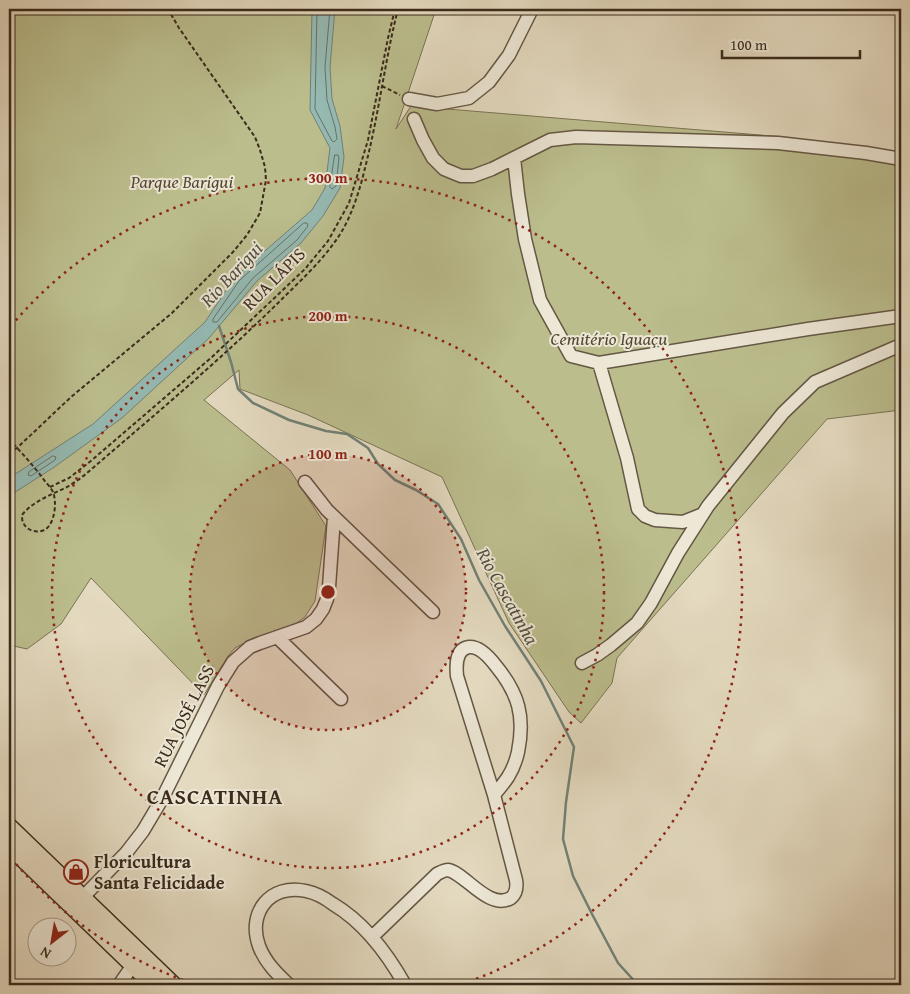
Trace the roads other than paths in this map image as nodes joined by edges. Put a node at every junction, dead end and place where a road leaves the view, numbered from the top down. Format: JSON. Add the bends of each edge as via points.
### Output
{"nodes":[{"id":1,"x":532,"y":9,"type":"edge"},
{"id":2,"x":409,"y":99,"type":"road end"},
{"id":3,"x":414,"y":119,"type":"dead end"},
{"id":4,"x":514,"y":158,"type":"junction"},
{"id":5,"x":901,"y":159,"type":"edge"},
{"id":6,"x":901,"y":316,"type":"edge"},
{"id":7,"x":901,"y":345,"type":"edge"},
{"id":8,"x":599,"y":363,"type":"junction"},
{"id":9,"x":305,"y":482,"type":"dead end"},
{"id":10,"x":702,"y":514,"type":"junction"},
{"id":11,"x":334,"y":517,"type":"junction"},
{"id":12,"x":433,"y":612,"type":"dead end"},
{"id":13,"x":277,"y":637,"type":"junction"},
{"id":14,"x":582,"y":663,"type":"dead end"},
{"id":15,"x":341,"y":699,"type":"dead end"},
{"id":16,"x":494,"y":795,"type":"junction"},
{"id":17,"x":9,"y":826,"type":"edge"},
{"id":18,"x":9,"y":846,"type":"edge"},
{"id":19,"x":83,"y":897,"type":"junction"},
{"id":20,"x":373,"y":936,"type":"junction"},
{"id":21,"x":138,"y":960,"type":"junction"},
{"id":22,"x":119,"y":985,"type":"edge"},
{"id":23,"x":154,"y":985,"type":"edge"},
{"id":24,"x":174,"y":985,"type":"edge"},
{"id":25,"x":289,"y":985,"type":"edge"},
{"id":26,"x":405,"y":985,"type":"edge"}],
"edges":[{"from":1,"to":2,"type":"street","via":[[509,55],[489,82],[469,98],[437,104]]},
{"from":3,"to":4,"type":"street","via":[[433,158],[444,169],[461,176],[473,176]]},
{"from":4,"to":5,"type":"street","via":[[550,140],[576,137],[778,143]]},
{"from":4,"to":8,"type":"street","via":[[525,239],[540,300],[571,356]]},
{"from":6,"to":8,"type":"street"},
{"from":7,"to":10,"type":"street","via":[[815,382],[783,413]]},
{"from":8,"to":10,"type":"street","via":[[638,509],[655,520],[683,522]]},
{"from":9,"to":11,"type":"street"},
{"from":10,"to":14,"type":"street","via":[[637,623]]},
{"from":11,"to":12,"type":"street"},
{"from":11,"to":13,"type":"street","name":"RUA JOSÉ LASS","via":[[329,587],[323,609],[306,627]]},
{"from":13,"to":15,"type":"street"},
{"from":13,"to":19,"type":"street","name":"RUA JOSÉ LASS","via":[[250,647],[229,667],[143,831]]},
{"from":16,"to":16,"type":"street","via":[[516,762],[522,726],[520,710],[502,672],[479,649],[470,647],[458,655],[457,676]]},
{"from":16,"to":20,"type":"street","via":[[516,880],[514,894],[501,900],[491,898],[457,874],[442,871]]},
{"from":17,"to":19,"type":"main road"},
{"from":18,"to":21,"type":"main road"},
{"from":19,"to":21,"type":"main road"},
{"from":20,"to":25,"type":"street","via":[[321,896],[294,889],[279,892],[268,899],[259,911],[255,933],[267,962]]},
{"from":20,"to":26,"type":"street"},
{"from":21,"to":22,"type":"street"},
{"from":21,"to":23,"type":"main road"},
{"from":21,"to":24,"type":"main road"}]}
